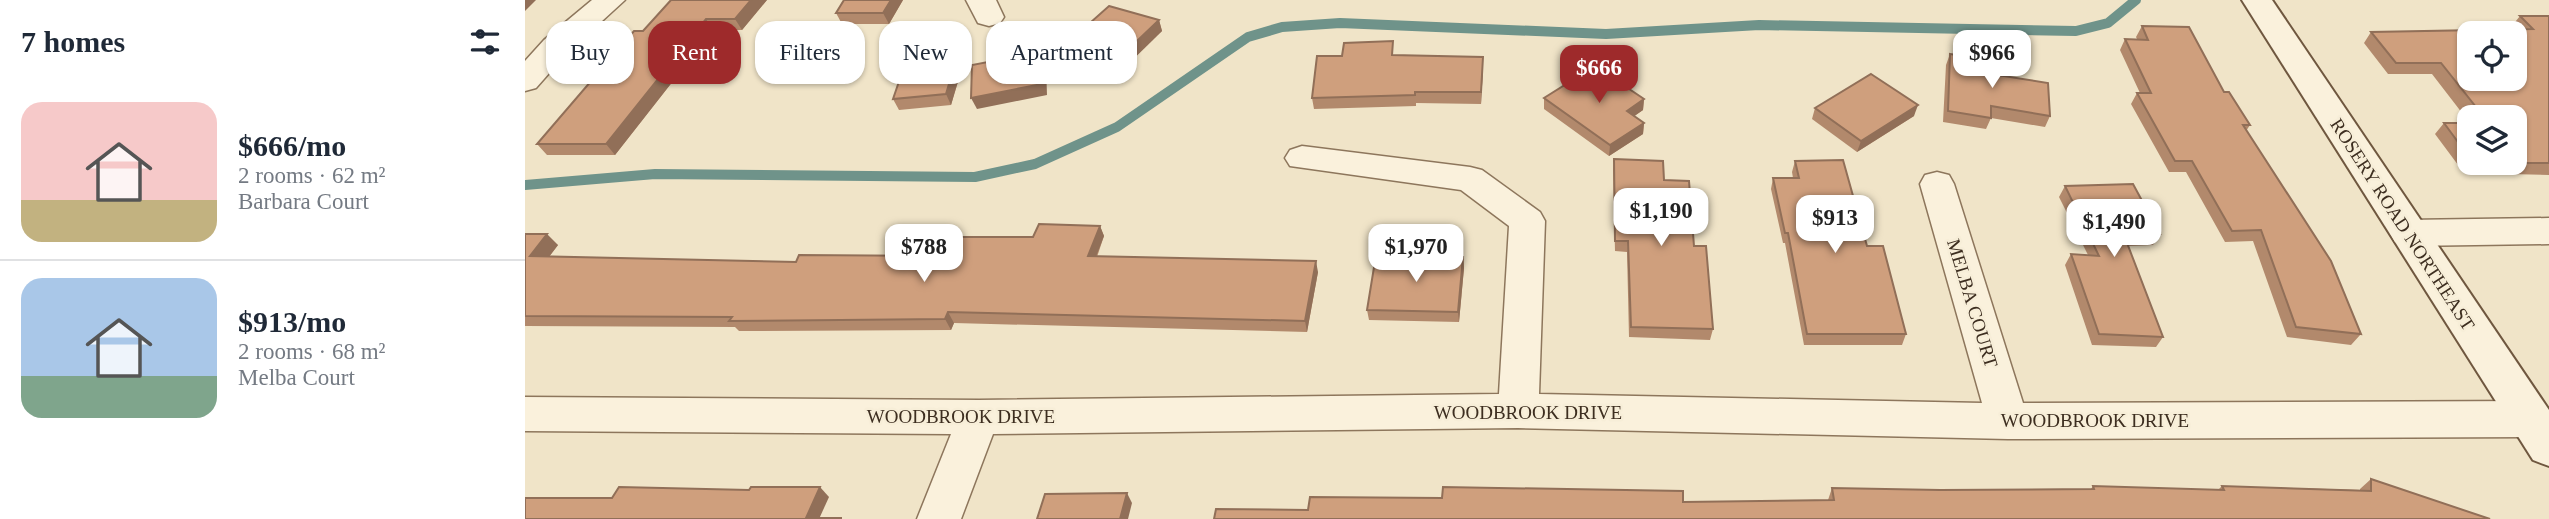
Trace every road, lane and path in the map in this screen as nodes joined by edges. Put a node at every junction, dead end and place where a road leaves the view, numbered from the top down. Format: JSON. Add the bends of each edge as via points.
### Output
{"nodes":[{"id":1,"x":610,"y":0,"type":"edge"},
{"id":2,"x":2257,"y":0,"type":"edge"},
{"id":3,"x":525,"y":80,"type":"edge"},
{"id":4,"x":1302,"y":158,"type":"dead end"},
{"id":5,"x":1937,"y":184,"type":"dead end"},
{"id":6,"x":2549,"y":231,"type":"edge"},
{"id":7,"x":2409,"y":233,"type":"junction"},
{"id":8,"x":1518,"y":411,"type":"junction"},
{"id":9,"x":525,"y":414,"type":"edge"},
{"id":10,"x":979,"y":417,"type":"junction"},
{"id":11,"x":2008,"y":421,"type":"junction"},
{"id":12,"x":2540,"y":433,"type":"edge"},
{"id":13,"x":939,"y":519,"type":"edge"}],
"edges":[{"from":1,"to":3,"type":"street"},
{"from":2,"to":7,"type":"street","name":"ROSERY ROAD NORTHEAST"},
{"from":4,"to":8,"type":"street","via":[[1470,178],[1527,221]]},
{"from":5,"to":11,"type":"street","name":"MELBA COURT"},
{"from":6,"to":7,"type":"street"},
{"from":7,"to":12,"type":"street","name":"ROSERY ROAD NORTHEAST"},
{"from":8,"to":10,"type":"street","name":"WOODBROOK DRIVE"},
{"from":8,"to":11,"type":"street","name":"WOODBROOK DRIVE"},
{"from":9,"to":10,"type":"street","name":"WOODBROOK DRIVE"},
{"from":10,"to":13,"type":"street"},
{"from":11,"to":12,"type":"street","name":"WOODBROOK DRIVE"}]}
